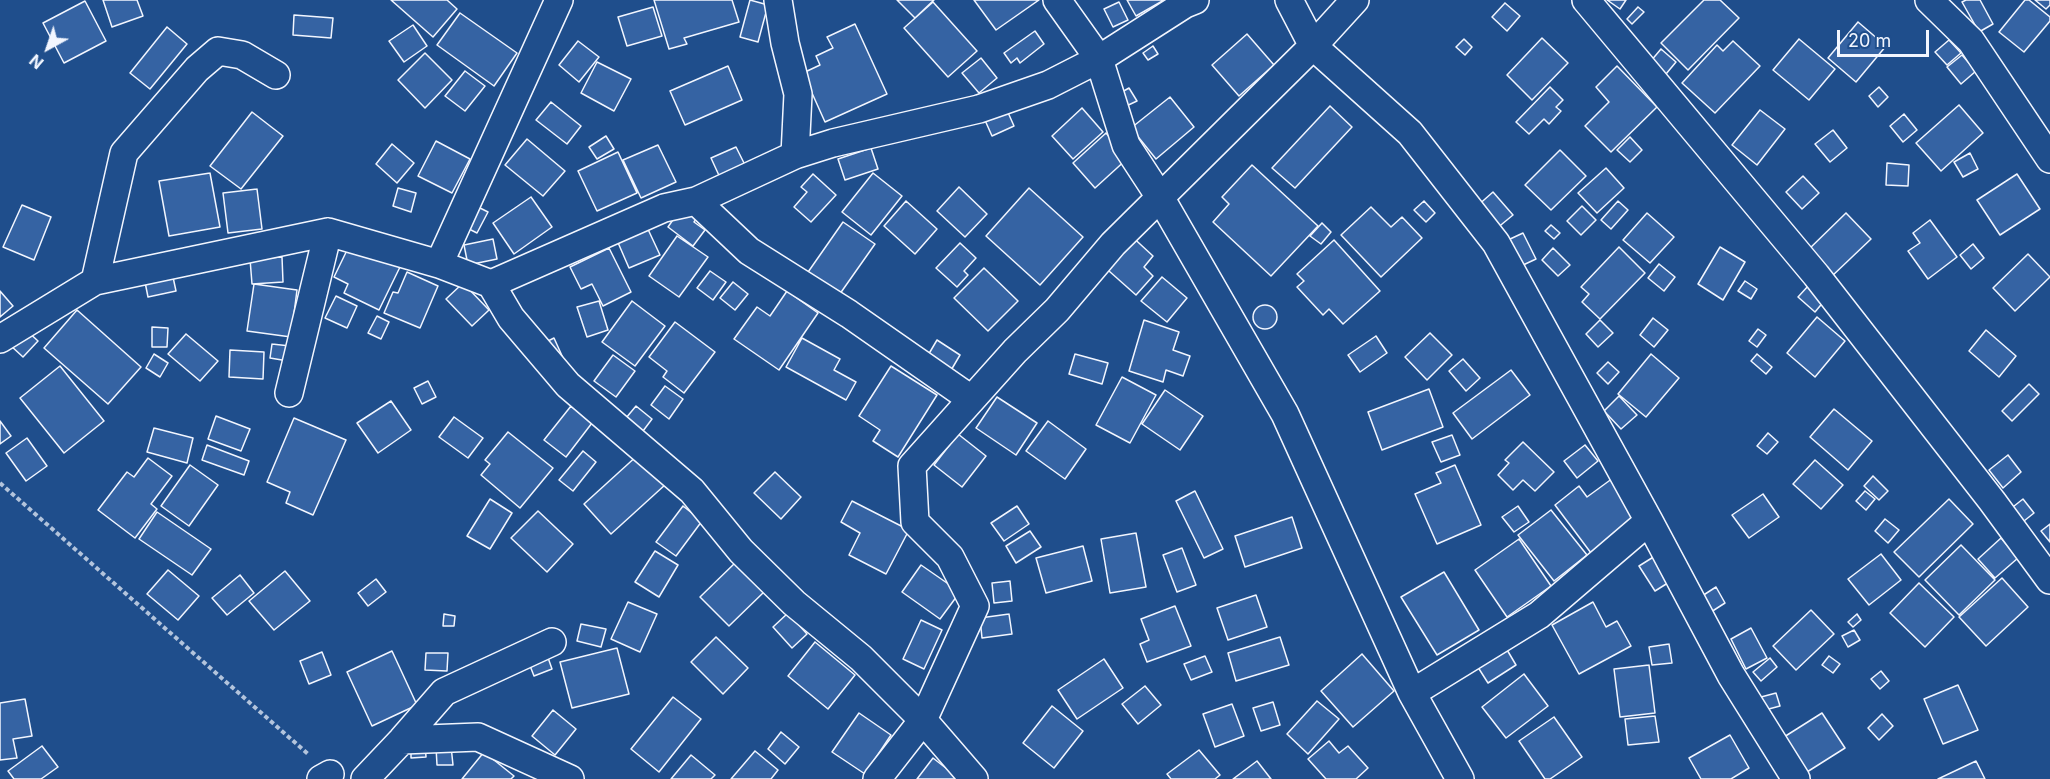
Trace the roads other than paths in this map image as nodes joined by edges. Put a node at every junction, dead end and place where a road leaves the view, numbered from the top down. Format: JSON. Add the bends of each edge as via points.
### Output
{"nodes":[{"id":1,"x":559,"y":0,"type":"edge"},
{"id":2,"x":778,"y":0,"type":"edge"},
{"id":3,"x":1057,"y":0,"type":"edge"},
{"id":4,"x":1195,"y":0,"type":"edge"},
{"id":5,"x":1289,"y":0,"type":"edge"},
{"id":6,"x":1354,"y":0,"type":"edge"},
{"id":7,"x":1586,"y":0,"type":"edge"},
{"id":8,"x":1929,"y":0,"type":"edge"},
{"id":9,"x":1313,"y":46,"type":"junction"},
{"id":10,"x":1099,"y":59,"type":"junction"},
{"id":11,"x":276,"y":75,"type":"dead end"},
{"id":12,"x":795,"y":155,"type":"junction"},
{"id":13,"x":2050,"y":159,"type":"edge"},
{"id":14,"x":1160,"y":197,"type":"junction"},
{"id":15,"x":696,"y":201,"type":"junction"},
{"id":16,"x":328,"y":232,"type":"junction"},
{"id":17,"x":439,"y":264,"type":"junction"},
{"id":18,"x":95,"y":281,"type":"junction"},
{"id":19,"x":491,"y":284,"type":"junction"},
{"id":20,"x":0,"y":339,"type":"edge"},
{"id":21,"x":289,"y":393,"type":"dead end"},
{"id":22,"x":971,"y":399,"type":"junction"},
{"id":23,"x":1649,"y":521,"type":"junction"},
{"id":24,"x":2050,"y":580,"type":"edge"},
{"id":25,"x":552,"y":642,"type":"dead end"},
{"id":26,"x":1412,"y":693,"type":"junction"},
{"id":27,"x":923,"y":720,"type":"junction"},
{"id":28,"x":402,"y":740,"type":"junction"},
{"id":29,"x":365,"y":779,"type":"edge"},
{"id":30,"x":570,"y":779,"type":"edge"},
{"id":31,"x":877,"y":779,"type":"edge"},
{"id":32,"x":974,"y":779,"type":"edge"},
{"id":33,"x":1460,"y":779,"type":"edge"},
{"id":34,"x":1796,"y":779,"type":"edge"}],
"edges":[{"from":1,"to":17,"type":"street"},
{"from":2,"to":12,"type":"street","via":[[798,94]]},
{"from":3,"to":10,"type":"street"},
{"from":4,"to":10,"type":"street"},
{"from":5,"to":9,"type":"street"},
{"from":6,"to":9,"type":"street"},
{"from":7,"to":24,"type":"street","via":[[1816,275]]},
{"from":8,"to":13,"type":"street","via":[[1971,41]]},
{"from":9,"to":14,"type":"street"},
{"from":9,"to":23,"type":"street","via":[[1410,133],[1496,243]]},
{"from":10,"to":12,"type":"street","via":[[1048,85],[980,109]]},
{"from":10,"to":14,"type":"street","via":[[1126,145]]},
{"from":11,"to":18,"type":"street","via":[[242,55],[218,51],[197,69],[124,153]]},
{"from":12,"to":15,"type":"street"},
{"from":14,"to":22,"type":"street"},
{"from":14,"to":26,"type":"street","via":[[1285,414]]},
{"from":15,"to":19,"type":"street","via":[[664,208]]},
{"from":15,"to":22,"type":"street","via":[[749,251],[849,314]]},
{"from":16,"to":17,"type":"street"},
{"from":16,"to":18,"type":"street"},
{"from":16,"to":21,"type":"street"},
{"from":17,"to":19,"type":"street"},
{"from":18,"to":20,"type":"street"},
{"from":19,"to":27,"type":"street","via":[[511,318],[568,385],[693,491],[741,551],[794,603],[861,658]]},
{"from":22,"to":27,"type":"street","via":[[912,466],[915,522],[950,557],[975,606]]},
{"from":23,"to":26,"type":"street","via":[[1539,615]]},
{"from":23,"to":34,"type":"street","via":[[1731,675]]},
{"from":25,"to":28,"type":"street","via":[[444,692]]},
{"from":26,"to":33,"type":"street"},
{"from":27,"to":31,"type":"street"},
{"from":27,"to":32,"type":"street"},
{"from":28,"to":29,"type":"street"},
{"from":28,"to":30,"type":"street","via":[[478,737]]}]}
